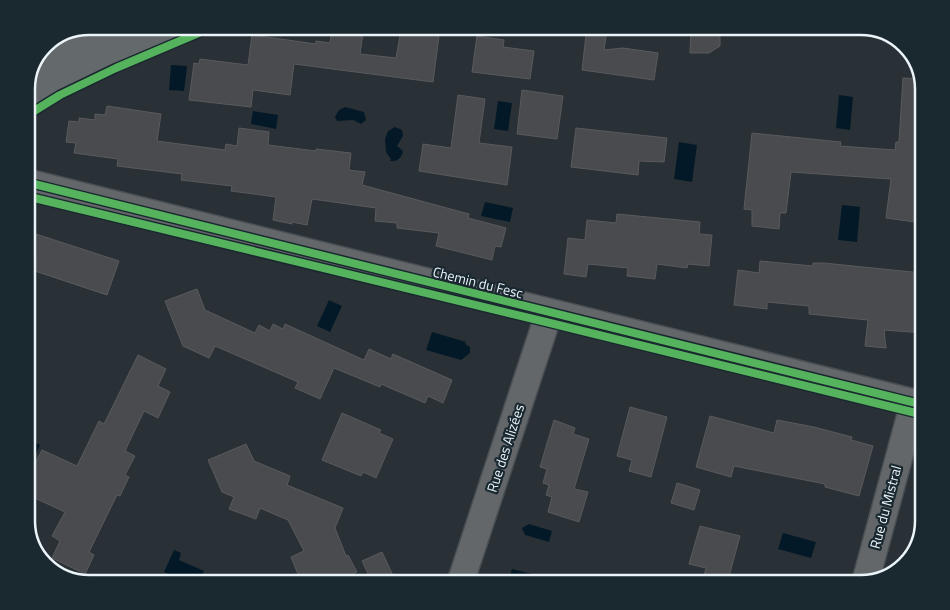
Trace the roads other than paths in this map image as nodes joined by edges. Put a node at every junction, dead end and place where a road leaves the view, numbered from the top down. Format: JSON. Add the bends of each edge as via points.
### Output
{"nodes":[{"id":1,"x":98,"y":35,"type":"edge"},
{"id":2,"x":102,"y":35,"type":"edge"},
{"id":3,"x":48,"y":54,"type":"edge"},
{"id":4,"x":35,"y":88,"type":"edge"},
{"id":5,"x":35,"y":184,"type":"edge"},
{"id":6,"x":549,"y":313,"type":"junction"},
{"id":7,"x":915,"y":403,"type":"edge"},
{"id":8,"x":915,"y":417,"type":"edge"},
{"id":9,"x":463,"y":575,"type":"edge"},
{"id":10,"x":867,"y":575,"type":"edge"}],
"edges":[{"from":1,"to":3,"type":"main road"},
{"from":2,"to":4,"type":"main road"},
{"from":5,"to":6,"type":"street","name":"Chemin du Fesc"},
{"from":6,"to":7,"type":"street","name":"Chemin du Fesc"},
{"from":6,"to":9,"type":"street","name":"Rue des Alizées"},
{"from":8,"to":10,"type":"street","name":"Rue du Mistral"}]}
